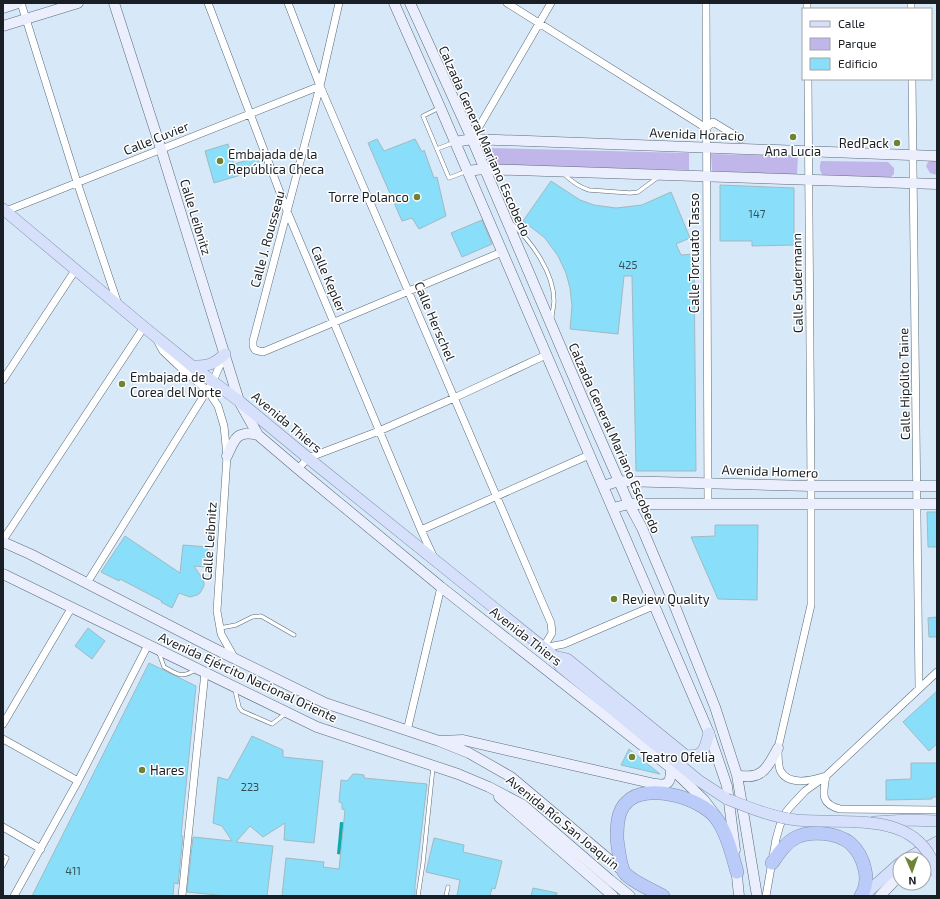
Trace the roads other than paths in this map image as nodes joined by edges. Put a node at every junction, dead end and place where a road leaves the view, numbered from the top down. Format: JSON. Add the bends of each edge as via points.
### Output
{"nodes":[{"id":1,"x":19,"y":3,"type":"edge"},
{"id":2,"x":78,"y":3,"type":"edge"},
{"id":3,"x":114,"y":3,"type":"edge"},
{"id":4,"x":208,"y":3,"type":"edge"},
{"id":5,"x":288,"y":3,"type":"edge"},
{"id":6,"x":339,"y":3,"type":"edge"},
{"id":7,"x":394,"y":3,"type":"edge"},
{"id":8,"x":410,"y":3,"type":"edge"},
{"id":9,"x":507,"y":3,"type":"edge"},
{"id":10,"x":551,"y":3,"type":"edge"},
{"id":11,"x":706,"y":3,"type":"edge"},
{"id":12,"x":3,"y":8,"type":"edge"},
{"id":13,"x":25,"y":19,"type":"junction"},
{"id":14,"x":539,"y":23,"type":"junction"},
{"id":15,"x":3,"y":26,"type":"edge"},
{"id":16,"x":808,"y":80,"type":"edge"},
{"id":17,"x":912,"y":80,"type":"edge"},
{"id":18,"x":320,"y":86,"type":"junction"},
{"id":19,"x":440,"y":107,"type":"junction"},
{"id":20,"x":250,"y":113,"type":"junction"},
{"id":21,"x":706,"y":128,"type":"junction"},
{"id":22,"x":472,"y":139,"type":"junction"},
{"id":23,"x":741,"y":139,"type":"dead end"},
{"id":24,"x":455,"y":142,"type":"junction"},
{"id":25,"x":706,"y":148,"type":"junction"},
{"id":26,"x":161,"y":149,"type":"junction"},
{"id":27,"x":437,"y":149,"type":"junction"},
{"id":28,"x":808,"y":151,"type":"junction"},
{"id":29,"x":913,"y":155,"type":"junction"},
{"id":30,"x":937,"y":156,"type":"edge"},
{"id":31,"x":483,"y":169,"type":"junction"},
{"id":32,"x":468,"y":171,"type":"junction"},
{"id":33,"x":562,"y":171,"type":"junction"},
{"id":34,"x":661,"y":175,"type":"junction"},
{"id":35,"x":706,"y":176,"type":"junction"},
{"id":36,"x":808,"y":179,"type":"junction"},
{"id":37,"x":77,"y":182,"type":"junction"},
{"id":38,"x":913,"y":183,"type":"junction"},
{"id":39,"x":937,"y":184,"type":"edge"},
{"id":40,"x":4,"y":211,"type":"edge"},
{"id":41,"x":287,"y":211,"type":"junction"},
{"id":42,"x":506,"y":220,"type":"junction"},
{"id":43,"x":502,"y":252,"type":"junction"},
{"id":44,"x":76,"y":269,"type":"junction"},
{"id":45,"x":409,"y":291,"type":"junction"},
{"id":46,"x":118,"y":304,"type":"junction"},
{"id":47,"x":334,"y":322,"type":"junction"},
{"id":48,"x":551,"y":324,"type":"junction"},
{"id":49,"x":147,"y":328,"type":"junction"},
{"id":50,"x":225,"y":354,"type":"junction"},
{"id":51,"x":546,"y":355,"type":"junction"},
{"id":52,"x":192,"y":366,"type":"junction"},
{"id":53,"x":3,"y":380,"type":"edge"},
{"id":54,"x":210,"y":386,"type":"junction"},
{"id":55,"x":454,"y":398,"type":"junction"},
{"id":56,"x":239,"y":401,"type":"junction"},
{"id":57,"x":379,"y":430,"type":"junction"},
{"id":58,"x":258,"y":436,"type":"junction"},
{"id":59,"x":589,"y":455,"type":"junction"},
{"id":60,"x":228,"y":456,"type":"junction"},
{"id":61,"x":308,"y":458,"type":"junction"},
{"id":62,"x":298,"y":469,"type":"junction"},
{"id":63,"x":619,"y":481,"type":"junction"},
{"id":64,"x":707,"y":483,"type":"junction"},
{"id":65,"x":603,"y":486,"type":"junction"},
{"id":66,"x":811,"y":486,"type":"junction"},
{"id":67,"x":937,"y":486,"type":"edge"},
{"id":68,"x":917,"y":487,"type":"junction"},
{"id":69,"x":497,"y":495,"type":"junction"},
{"id":70,"x":708,"y":503,"type":"junction"},
{"id":71,"x":629,"y":504,"type":"junction"},
{"id":72,"x":811,"y":504,"type":"junction"},
{"id":73,"x":916,"y":504,"type":"junction"},
{"id":74,"x":937,"y":504,"type":"edge"},
{"id":75,"x":613,"y":508,"type":"junction"},
{"id":76,"x":421,"y":530,"type":"junction"},
{"id":77,"x":3,"y":541,"type":"edge"},
{"id":78,"x":436,"y":562,"type":"junction"},
{"id":79,"x":3,"y":574,"type":"edge"},
{"id":80,"x":88,"y":583,"type":"junction"},
{"id":81,"x":441,"y":587,"type":"junction"},
{"id":82,"x":653,"y":606,"type":"junction"},
{"id":83,"x":72,"y":607,"type":"junction"},
{"id":84,"x":220,"y":628,"type":"junction"},
{"id":85,"x":294,"y":635,"type":"dead end"},
{"id":86,"x":148,"y":645,"type":"junction"},
{"id":87,"x":544,"y":648,"type":"junction"},
{"id":88,"x":554,"y":656,"type":"junction"},
{"id":89,"x":235,"y":658,"type":"junction"},
{"id":90,"x":201,"y":670,"type":"junction"},
{"id":91,"x":937,"y":672,"type":"edge"},
{"id":92,"x":235,"y":687,"type":"junction"},
{"id":93,"x":918,"y":688,"type":"junction"},
{"id":94,"x":287,"y":712,"type":"junction"},
{"id":95,"x":3,"y":724,"type":"edge"},
{"id":96,"x":408,"y":731,"type":"junction"},
{"id":97,"x":709,"y":733,"type":"junction"},
{"id":98,"x":3,"y":738,"type":"edge"},
{"id":99,"x":439,"y":742,"type":"junction"},
{"id":100,"x":778,"y":748,"type":"junction"},
{"id":101,"x":433,"y":766,"type":"junction"},
{"id":102,"x":671,"y":768,"type":"junction"},
{"id":103,"x":737,"y":775,"type":"junction"},
{"id":104,"x":826,"y":776,"type":"junction"},
{"id":105,"x":78,"y":781,"type":"junction"},
{"id":106,"x":489,"y":787,"type":"junction"},
{"id":107,"x":937,"y":810,"type":"edge"},
{"id":108,"x":716,"y":818,"type":"junction"},
{"id":109,"x":937,"y":821,"type":"edge"},
{"id":110,"x":867,"y":822,"type":"junction"},
{"id":111,"x":3,"y":827,"type":"edge"},
{"id":112,"x":937,"y":842,"type":"edge"},
{"id":113,"x":41,"y":849,"type":"junction"},
{"id":114,"x":921,"y":851,"type":"edge"},
{"id":115,"x":3,"y":856,"type":"edge"},
{"id":116,"x":772,"y":863,"type":"junction"},
{"id":117,"x":3,"y":866,"type":"edge"},
{"id":118,"x":892,"y":870,"type":"edge"},
{"id":119,"x":624,"y":872,"type":"junction"},
{"id":120,"x":737,"y":872,"type":"junction"},
{"id":121,"x":937,"y":874,"type":"edge"},
{"id":122,"x":892,"y":883,"type":"edge"},
{"id":123,"x":448,"y":887,"type":"dead end"},
{"id":124,"x":14,"y":896,"type":"edge"},
{"id":125,"x":182,"y":896,"type":"edge"},
{"id":126,"x":418,"y":896,"type":"edge"},
{"id":127,"x":446,"y":896,"type":"edge"},
{"id":128,"x":613,"y":896,"type":"edge"},
{"id":129,"x":630,"y":896,"type":"edge"},
{"id":130,"x":663,"y":896,"type":"edge"},
{"id":131,"x":740,"y":896,"type":"edge"},
{"id":132,"x":757,"y":896,"type":"edge"},
{"id":133,"x":766,"y":896,"type":"edge"},
{"id":134,"x":862,"y":896,"type":"edge"},
{"id":135,"x":880,"y":896,"type":"edge"}],
"edges":[{"from":1,"to":12,"type":"main road"},
{"from":1,"to":13,"type":"street"},
{"from":2,"to":13,"type":"main road"},
{"from":3,"to":26,"type":"main road","name":"Calle Leibnitz"},
{"from":4,"to":20,"type":"street","name":"Calle Kepler"},
{"from":5,"to":18,"type":"street","name":"Calle Herschel"},
{"from":6,"to":18,"type":"street","name":"Calle J. Rousseau"},
{"from":7,"to":19,"type":"main road","name":"Calzada General Mariano Escobedo"},
{"from":8,"to":22,"type":"main road","name":"Calzada General Mariano Escobedo"},
{"from":9,"to":14,"type":"street"},
{"from":10,"to":14,"type":"street"},
{"from":11,"to":21,"type":"street","name":"Calle Torcuato Tasso"},
{"from":13,"to":15,"type":"main road"},
{"from":13,"to":37,"type":"street"},
{"from":14,"to":21,"type":"street"},
{"from":14,"to":22,"type":"street"},
{"from":16,"to":28,"type":"street","name":"Calle Sudermann"},
{"from":17,"to":29,"type":"street","name":"Calle Hipólito Taine"},
{"from":18,"to":20,"type":"street","name":"Calle Cuvier"},
{"from":18,"to":41,"type":"street","name":"Calle J. Rousseau"},
{"from":18,"to":45,"type":"street","name":"Calle Herschel"},
{"from":19,"to":24,"type":"main road","name":"Calzada General Mariano Escobedo"},
{"from":19,"to":27,"type":"lane","via":[[423,116]]},
{"from":20,"to":26,"type":"street","name":"Calle Cuvier"},
{"from":20,"to":41,"type":"street","name":"Calle Kepler"},
{"from":21,"to":23,"type":"street","via":[[713,122]]},
{"from":21,"to":25,"type":"street","name":"Calle Torcuato Tasso"},
{"from":22,"to":24,"type":"main road","name":"Avenida Horacio"},
{"from":22,"to":25,"type":"main road","name":"Avenida Horacio"},
{"from":22,"to":31,"type":"main road","name":"Calzada General Mariano Escobedo"},
{"from":24,"to":27,"type":"lane"},
{"from":24,"to":32,"type":"main road","name":"Calzada General Mariano Escobedo"},
{"from":25,"to":28,"type":"main road","name":"Avenida Horacio"},
{"from":25,"to":35,"type":"street","name":"Calle Torcuato Tasso"},
{"from":26,"to":37,"type":"street","name":"Calle Cuvier"},
{"from":26,"to":50,"type":"main road","name":"Calle Leibnitz"},
{"from":27,"to":32,"type":"lane","via":[[449,178]]},
{"from":28,"to":29,"type":"main road","name":"Avenida Horacio"},
{"from":28,"to":36,"type":"street","name":"Calle Sudermann"},
{"from":29,"to":30,"type":"main road","name":"Avenida Horacio"},
{"from":29,"to":38,"type":"street","name":"Calle Hipólito Taine"},
{"from":31,"to":32,"type":"main road"},
{"from":31,"to":33,"type":"main road"},
{"from":31,"to":42,"type":"main road","name":"Calzada General Mariano Escobedo"},
{"from":32,"to":43,"type":"main road","name":"Calzada General Mariano Escobedo"},
{"from":33,"to":34,"type":"main road"},
{"from":33,"to":34,"type":"lane","via":[[571,181],[589,190],[630,193],[638,192]]},
{"from":34,"to":35,"type":"main road"},
{"from":35,"to":36,"type":"main road"},
{"from":35,"to":64,"type":"street","name":"Calle Torcuato Tasso"},
{"from":36,"to":38,"type":"main road"},
{"from":36,"to":66,"type":"street","name":"Calle Sudermann"},
{"from":37,"to":40,"type":"street","name":"Calle Cuvier"},
{"from":37,"to":46,"type":"street"},
{"from":38,"to":39,"type":"main road"},
{"from":38,"to":68,"type":"street","name":"Calle Hipólito Taine"},
{"from":40,"to":44,"type":"main road","name":"Avenida Thiers"},
{"from":41,"to":47,"type":"street","name":"Calle Kepler"},
{"from":41,"to":47,"type":"street","name":"Calle J. Rousseau","via":[[252,341],[253,346],[255,350],[263,352]]},
{"from":42,"to":48,"type":"main road","name":"Calzada General Mariano Escobedo"},
{"from":42,"to":48,"type":"lane","via":[[524,235],[536,251],[551,283],[554,302]]},
{"from":43,"to":45,"type":"street"},
{"from":43,"to":51,"type":"main road","name":"Calzada General Mariano Escobedo"},
{"from":44,"to":46,"type":"main road","name":"Avenida Thiers"},
{"from":44,"to":53,"type":"street"},
{"from":45,"to":47,"type":"street"},
{"from":45,"to":55,"type":"street","name":"Calle Herschel"},
{"from":46,"to":49,"type":"main road","name":"Avenida Thiers"},
{"from":47,"to":57,"type":"street","name":"Calle Kepler"},
{"from":48,"to":63,"type":"main road","name":"Calzada General Mariano Escobedo"},
{"from":49,"to":52,"type":"main road","name":"Avenida Thiers"},
{"from":49,"to":54,"type":"street","name":"Calle Leibnitz","via":[[163,351],[182,369]]},
{"from":49,"to":77,"type":"street"},
{"from":50,"to":52,"type":"main road","via":[[207,366]]},
{"from":50,"to":54,"type":"street"},
{"from":50,"to":56,"type":"main road","name":"Calle Leibnitz"},
{"from":51,"to":55,"type":"street"},
{"from":51,"to":59,"type":"main road","name":"Calzada General Mariano Escobedo"},
{"from":52,"to":54,"type":"main road","name":"Avenida Thiers"},
{"from":54,"to":56,"type":"main road","name":"Avenida Thiers"},
{"from":54,"to":60,"type":"street","name":"Calle Leibnitz","via":[[224,426]]},
{"from":54,"to":80,"type":"street"},
{"from":55,"to":57,"type":"street"},
{"from":55,"to":69,"type":"street","name":"Calle Herschel"},
{"from":56,"to":58,"type":"main road","name":"Calle Leibnitz"},
{"from":56,"to":61,"type":"main road","name":"Avenida Thiers"},
{"from":57,"to":61,"type":"street"},
{"from":57,"to":76,"type":"street","name":"Calle Kepler"},
{"from":58,"to":60,"type":"main road","via":[[248,433],[239,435],[233,442]]},
{"from":58,"to":62,"type":"main road","name":"Avenida Thiers"},
{"from":59,"to":65,"type":"main road","name":"Calzada General Mariano Escobedo"},
{"from":59,"to":69,"type":"street"},
{"from":60,"to":84,"type":"street","name":"Calle Leibnitz","via":[[217,611]]},
{"from":61,"to":62,"type":"street"},
{"from":61,"to":78,"type":"main road","name":"Avenida Thiers"},
{"from":62,"to":81,"type":"main road","name":"Avenida Thiers"},
{"from":63,"to":64,"type":"main road","name":"Avenida Homero"},
{"from":63,"to":65,"type":"main road","name":"Avenida Homero"},
{"from":63,"to":71,"type":"main road","name":"Calzada General Mariano Escobedo"},
{"from":64,"to":66,"type":"main road","name":"Avenida Homero"},
{"from":64,"to":70,"type":"street","name":"Calle Torcuato Tasso"},
{"from":65,"to":75,"type":"main road","name":"Calzada General Mariano Escobedo"},
{"from":66,"to":68,"type":"main road","name":"Avenida Homero"},
{"from":66,"to":72,"type":"street","name":"Calle Sudermann"},
{"from":67,"to":68,"type":"main road","name":"Avenida Homero"},
{"from":68,"to":73,"type":"street","name":"Calle Hipólito Taine"},
{"from":69,"to":76,"type":"street"},
{"from":69,"to":87,"type":"street","name":"Calle Herschel","via":[[551,623],[552,633]]},
{"from":70,"to":71,"type":"main road"},
{"from":70,"to":72,"type":"main road"},
{"from":71,"to":75,"type":"main road"},
{"from":71,"to":103,"type":"main road","name":"Calzada General Mariano Escobedo","via":[[672,599],[709,692]]},
{"from":72,"to":73,"type":"main road"},
{"from":72,"to":100,"type":"street","via":[[810,605]]},
{"from":73,"to":74,"type":"main road"},
{"from":73,"to":93,"type":"street","name":"Calle Hipólito Taine"},
{"from":75,"to":82,"type":"main road","name":"Calzada General Mariano Escobedo"},
{"from":76,"to":78,"type":"street","name":"Calle Kepler"},
{"from":77,"to":80,"type":"main road","name":"Avenida Ejército Nacional Oriente"},
{"from":78,"to":87,"type":"main road","name":"Avenida Thiers"},
{"from":79,"to":83,"type":"main road","name":"Avenida Ejército Nacional Oriente"},
{"from":80,"to":89,"type":"main road","name":"Avenida Ejército Nacional Oriente"},
{"from":81,"to":96,"type":"street"},
{"from":81,"to":102,"type":"main road","name":"Avenida Thiers"},
{"from":82,"to":87,"type":"street","via":[[564,644]]},
{"from":82,"to":97,"type":"main road","name":"Calzada General Mariano Escobedo"},
{"from":83,"to":86,"type":"main road","name":"Avenida Ejército Nacional Oriente"},
{"from":83,"to":95,"type":"street"},
{"from":84,"to":85,"type":"lane","via":[[261,616]]},
{"from":84,"to":89,"type":"street","name":"Calle Leibnitz"},
{"from":86,"to":90,"type":"main road","name":"Avenida Ejército Nacional Oriente"},
{"from":86,"to":105,"type":"street"},
{"from":87,"to":88,"type":"main road","name":"Avenida Thiers"},
{"from":88,"to":97,"type":"main road","via":[[567,659],[684,755],[692,757],[705,749]]},
{"from":88,"to":110,"type":"main road","bridge":true,"via":[[561,667],[698,780],[727,799],[763,814],[796,820]]},
{"from":89,"to":96,"type":"main road","name":"Avenida Ejército Nacional Oriente","via":[[325,703]]},
{"from":90,"to":92,"type":"main road","name":"Avenida Ejército Nacional Oriente"},
{"from":90,"to":125,"type":"street"},
{"from":91,"to":93,"type":"street"},
{"from":92,"to":94,"type":"main road","name":"Avenida Ejército Nacional Oriente"},
{"from":92,"to":94,"type":"lane","via":[[242,711],[272,724]]},
{"from":93,"to":104,"type":"street"},
{"from":94,"to":101,"type":"main road","name":"Avenida Ejército Nacional Oriente","via":[[317,727]]},
{"from":96,"to":99,"type":"main road","name":"Avenida Ejército Nacional Oriente"},
{"from":97,"to":120,"type":"main road","name":"Calzada General Mariano Escobedo","via":[[727,786]]},
{"from":98,"to":105,"type":"street"},
{"from":99,"to":102,"type":"main road","via":[[463,740],[662,785],[670,780]]},
{"from":99,"to":119,"type":"main road","name":"Avenida Río San Joaquín","via":[[469,753],[511,777]]},
{"from":100,"to":103,"type":"main road","via":[[765,769],[755,776]]},
{"from":100,"to":104,"type":"street","via":[[780,770],[785,776],[802,781]]},
{"from":101,"to":106,"type":"main road","name":"Avenida Ejército Nacional Oriente"},
{"from":101,"to":126,"type":"lane"},
{"from":102,"to":108,"type":"main road","name":"Avenida Thiers","via":[[704,800]]},
{"from":103,"to":132,"type":"main road","name":"Calzada General Mariano Escobedo"},
{"from":104,"to":107,"type":"street","via":[[824,796],[827,803],[833,807]]},
{"from":104,"to":116,"type":"street","via":[[800,796],[786,812],[776,839]]},
{"from":105,"to":113,"type":"street"},
{"from":106,"to":128,"type":"main road"},
{"from":106,"to":129,"type":"main road","name":"Avenida Río San Joaquín","via":[[524,805]]},
{"from":108,"to":119,"type":"highway","via":[[693,802],[671,795],[645,794],[627,801],[620,814],[618,826],[618,847]]},
{"from":108,"to":120,"type":"highway","via":[[724,833]]},
{"from":109,"to":110,"type":"main road","bridge":true},
{"from":110,"to":121,"type":"main road","bridge":true,"via":[[891,826],[912,836],[923,846]]},
{"from":111,"to":113,"type":"street"},
{"from":112,"to":114,"type":"main road"},
{"from":113,"to":124,"type":"street"},
{"from":115,"to":117,"type":"lane","via":[[7,858]]},
{"from":116,"to":133,"type":"street"},
{"from":116,"to":134,"type":"highway","via":[[779,853],[798,837],[822,834],[841,838],[858,853],[863,863],[866,876]]},
{"from":118,"to":134,"type":"main road"},
{"from":119,"to":130,"type":"highway","name":"Avenida Río San Joaquín"},
{"from":120,"to":131,"type":"main road","name":"Calzada General Mariano Escobedo"},
{"from":122,"to":135,"type":"main road"},
{"from":123,"to":127,"type":"lane"}]}
